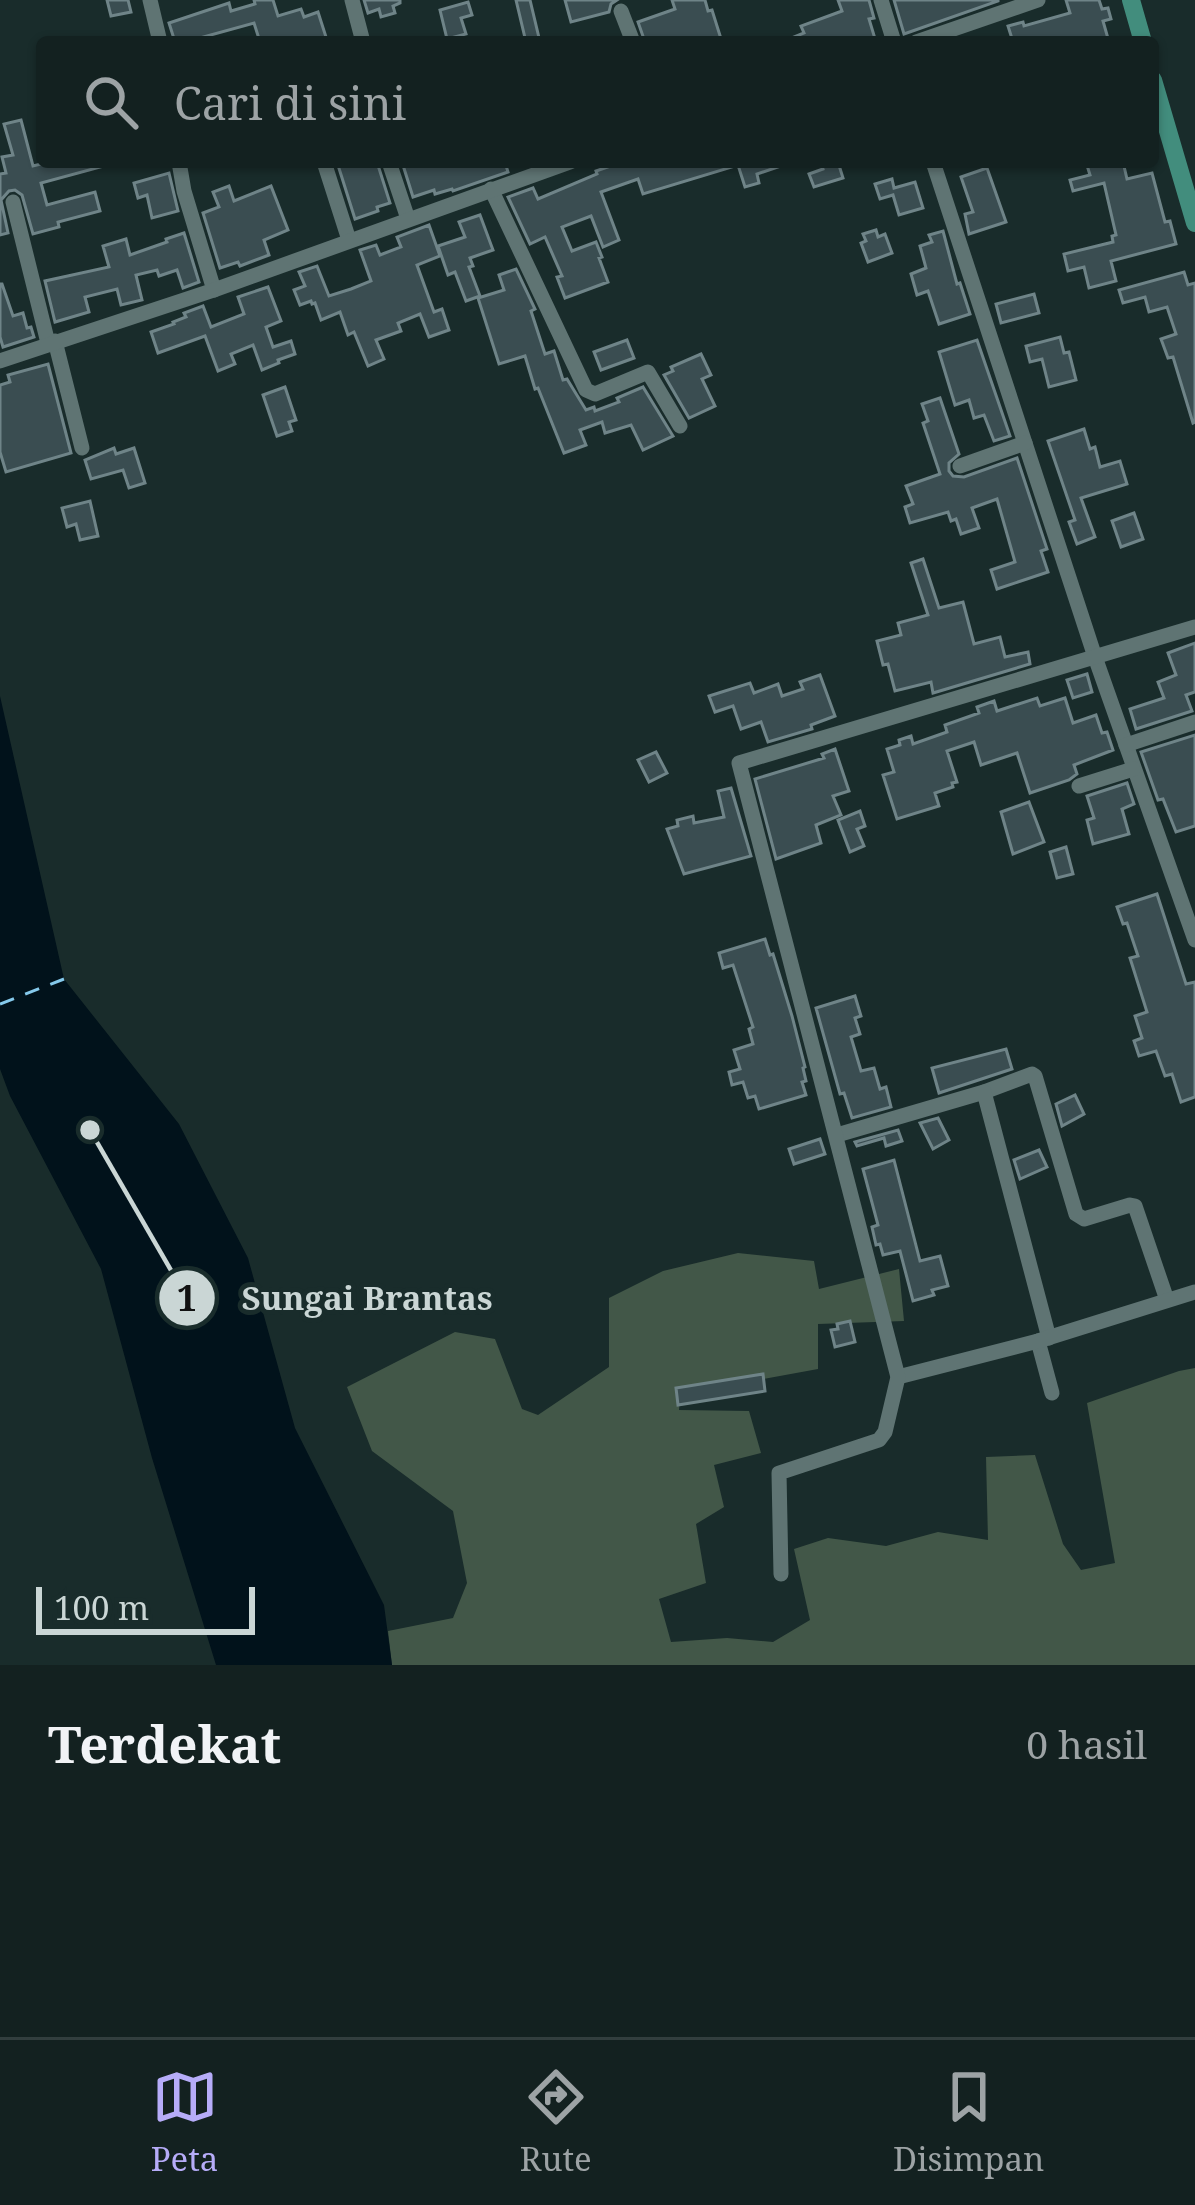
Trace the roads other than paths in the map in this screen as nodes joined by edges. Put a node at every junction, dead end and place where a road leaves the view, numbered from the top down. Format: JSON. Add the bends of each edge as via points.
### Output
{"nodes":[{"id":1,"x":150,"y":0,"type":"edge"},
{"id":2,"x":352,"y":0,"type":"edge"},
{"id":3,"x":881,"y":0,"type":"edge"},
{"id":4,"x":1038,"y":0,"type":"edge"},
{"id":5,"x":1131,"y":0,"type":"edge"},
{"id":6,"x":621,"y":10,"type":"dead end"},
{"id":7,"x":159,"y":36,"type":"edge"},
{"id":8,"x":361,"y":36,"type":"edge"},
{"id":9,"x":631,"y":36,"type":"edge"},
{"id":10,"x":892,"y":36,"type":"edge"},
{"id":11,"x":933,"y":36,"type":"edge"},
{"id":12,"x":1140,"y":36,"type":"edge"},
{"id":13,"x":1159,"y":100,"type":"edge"},
{"id":14,"x":180,"y":168,"type":"edge"},
{"id":15,"x":327,"y":168,"type":"edge"},
{"id":16,"x":391,"y":168,"type":"edge"},
{"id":17,"x":552,"y":168,"type":"edge"},
{"id":18,"x":935,"y":168,"type":"edge"},
{"id":19,"x":490,"y":189,"type":"junction"},
{"id":20,"x":13,"y":202,"type":"dead end"},
{"id":21,"x":408,"y":219,"type":"junction"},
{"id":22,"x":1195,"y":223,"type":"edge"},
{"id":23,"x":350,"y":240,"type":"junction"},
{"id":24,"x":214,"y":290,"type":"junction"},
{"id":25,"x":51,"y":342,"type":"junction"},
{"id":26,"x":0,"y":361,"type":"edge"},
{"id":27,"x":680,"y":426,"type":"dead end"},
{"id":28,"x":1025,"y":442,"type":"junction"},
{"id":29,"x":82,"y":448,"type":"dead end"},
{"id":30,"x":960,"y":466,"type":"dead end"},
{"id":31,"x":1195,"y":627,"type":"edge"},
{"id":32,"x":1095,"y":657,"type":"junction"},
{"id":33,"x":1195,"y":722,"type":"edge"},
{"id":34,"x":1126,"y":745,"type":"junction"},
{"id":35,"x":1133,"y":769,"type":"junction"},
{"id":36,"x":1079,"y":786,"type":"dead end"},
{"id":37,"x":1195,"y":940,"type":"edge"},
{"id":38,"x":984,"y":1092,"type":"junction"},
{"id":39,"x":837,"y":1135,"type":"junction"},
{"id":40,"x":1195,"y":1292,"type":"edge"},
{"id":41,"x":1167,"y":1300,"type":"junction"},
{"id":42,"x":1044,"y":1339,"type":"junction"},
{"id":43,"x":898,"y":1377,"type":"junction"},
{"id":44,"x":1052,"y":1393,"type":"dead end"},
{"id":45,"x":781,"y":1574,"type":"dead end"}],
"edges":[{"from":1,"to":7,"type":"street"},
{"from":2,"to":8,"type":"street"},
{"from":3,"to":10,"type":"street"},
{"from":4,"to":11,"type":"street"},
{"from":5,"to":12,"type":"main road"},
{"from":6,"to":9,"type":"street"},
{"from":13,"to":22,"type":"main road"},
{"from":14,"to":24,"type":"street"},
{"from":15,"to":23,"type":"street"},
{"from":16,"to":21,"type":"street"},
{"from":17,"to":19,"type":"street"},
{"from":18,"to":28,"type":"street"},
{"from":19,"to":21,"type":"street"},
{"from":19,"to":27,"type":"street","via":[[589,393],[648,372]]},
{"from":20,"to":25,"type":"street"},
{"from":21,"to":23,"type":"street"},
{"from":23,"to":24,"type":"street"},
{"from":24,"to":25,"type":"street"},
{"from":25,"to":26,"type":"street"},
{"from":25,"to":29,"type":"street"},
{"from":28,"to":30,"type":"street"},
{"from":28,"to":32,"type":"street"},
{"from":31,"to":32,"type":"street"},
{"from":32,"to":34,"type":"street"},
{"from":32,"to":39,"type":"street","via":[[740,763]]},
{"from":33,"to":34,"type":"street"},
{"from":34,"to":35,"type":"street"},
{"from":35,"to":36,"type":"street"},
{"from":35,"to":37,"type":"street"},
{"from":38,"to":39,"type":"street"},
{"from":38,"to":41,"type":"street","via":[[1035,1076],[1076,1214],[1084,1219],[1133,1204]]},
{"from":38,"to":42,"type":"street"},
{"from":39,"to":43,"type":"street"},
{"from":40,"to":41,"type":"street"},
{"from":41,"to":42,"type":"street"},
{"from":42,"to":43,"type":"street"},
{"from":42,"to":44,"type":"street"},
{"from":43,"to":45,"type":"street","via":[[879,1440],[779,1473]]}]}
